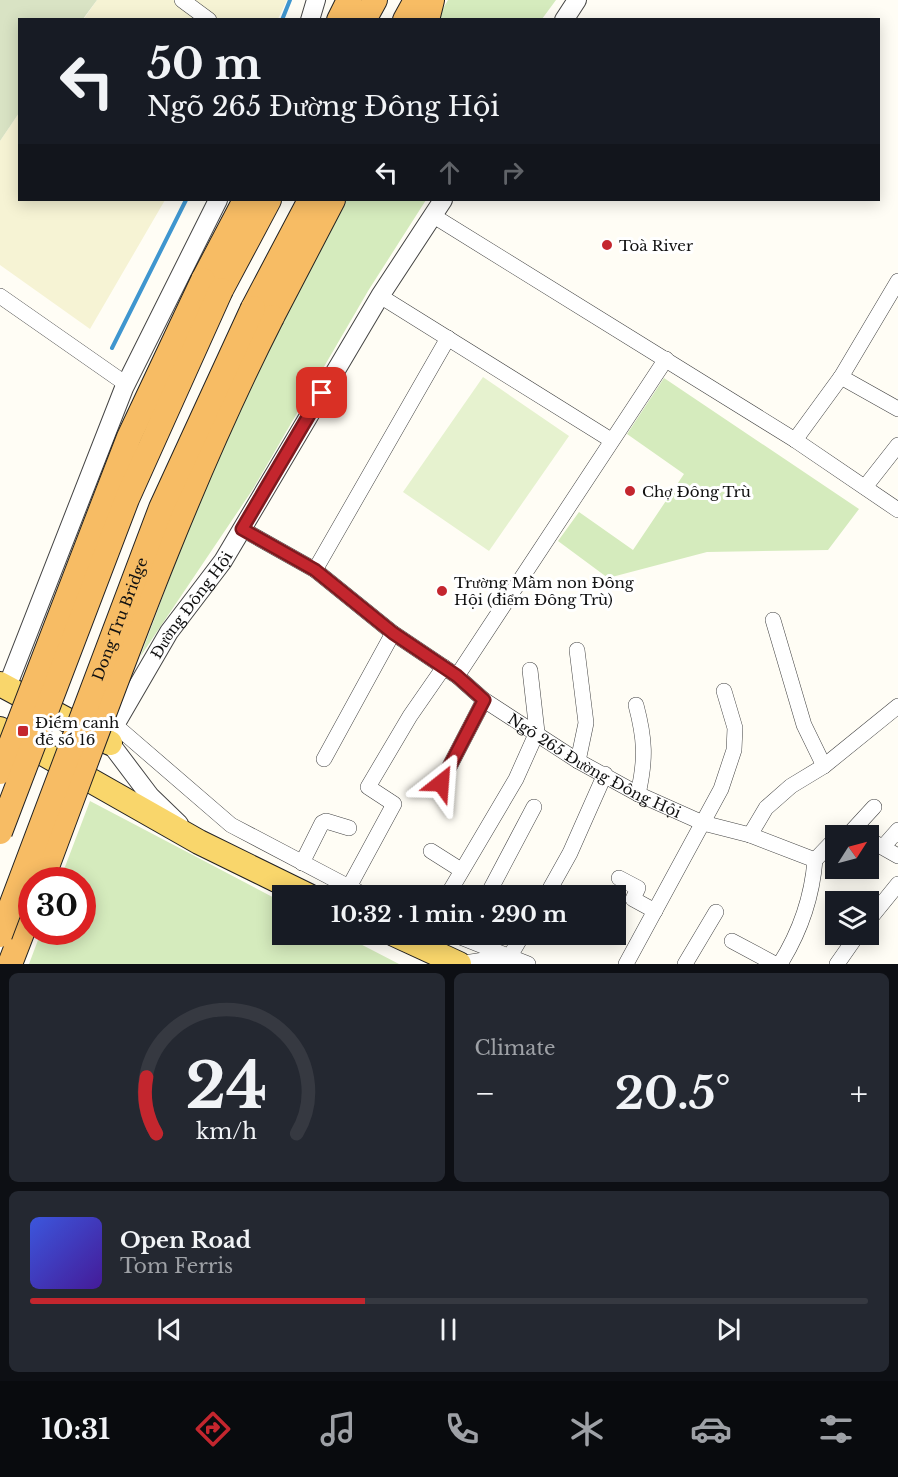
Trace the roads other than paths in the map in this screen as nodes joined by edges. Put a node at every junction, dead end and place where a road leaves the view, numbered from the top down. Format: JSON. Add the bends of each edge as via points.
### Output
{"nodes":[{"id":1,"x":182,"y":0,"type":"edge"},
{"id":2,"x":316,"y":0,"type":"edge"},
{"id":3,"x":349,"y":0,"type":"edge"},
{"id":4,"x":375,"y":0,"type":"edge"},
{"id":5,"x":416,"y":0,"type":"edge"},
{"id":6,"x":432,"y":0,"type":"edge"},
{"id":7,"x":577,"y":0,"type":"edge"},
{"id":8,"x":206,"y":18,"type":"edge"},
{"id":9,"x":311,"y":18,"type":"edge"},
{"id":10,"x":340,"y":18,"type":"edge"},
{"id":11,"x":365,"y":18,"type":"edge"},
{"id":12,"x":406,"y":18,"type":"edge"},
{"id":13,"x":428,"y":18,"type":"edge"},
{"id":14,"x":565,"y":18,"type":"edge"},
{"id":15,"x":218,"y":201,"type":"edge"},
{"id":16,"x":245,"y":201,"type":"edge"},
{"id":17,"x":268,"y":201,"type":"edge"},
{"id":18,"x":310,"y":201,"type":"edge"},
{"id":19,"x":332,"y":201,"type":"edge"},
{"id":20,"x":438,"y":207,"type":"edge"},
{"id":21,"x":898,"y":281,"type":"edge"},
{"id":22,"x":212,"y":285,"type":"junction"},
{"id":23,"x":0,"y":296,"type":"edge"},
{"id":24,"x":380,"y":296,"type":"junction"},
{"id":25,"x":262,"y":313,"type":"junction"},
{"id":26,"x":448,"y":338,"type":"junction"},
{"id":27,"x":666,"y":359,"type":"junction"},
{"id":28,"x":841,"y":377,"type":"junction"},
{"id":29,"x":126,"y":384,"type":"junction"},
{"id":30,"x":898,"y":409,"type":"edge"},
{"id":31,"x":611,"y":440,"type":"junction"},
{"id":32,"x":795,"y":440,"type":"junction"},
{"id":33,"x":898,"y":446,"type":"edge"},
{"id":34,"x":865,"y":488,"type":"junction"},
{"id":35,"x":898,"y":510,"type":"edge"},
{"id":36,"x":242,"y":529,"type":"junction"},
{"id":37,"x":315,"y":570,"type":"junction"},
{"id":38,"x":772,"y":620,"type":"dead end"},
{"id":39,"x":393,"y":633,"type":"junction"},
{"id":40,"x":577,"y":650,"type":"dead end"},
{"id":41,"x":530,"y":670,"type":"dead end"},
{"id":42,"x":451,"y":672,"type":"junction"},
{"id":43,"x":4,"y":686,"type":"edge"},
{"id":44,"x":724,"y":691,"type":"dead end"},
{"id":45,"x":484,"y":700,"type":"junction"},
{"id":46,"x":636,"y":705,"type":"dead end"},
{"id":47,"x":898,"y":706,"type":"edge"},
{"id":48,"x":0,"y":729,"type":"edge"},
{"id":49,"x":537,"y":732,"type":"junction"},
{"id":50,"x":112,"y":734,"type":"junction"},
{"id":51,"x":324,"y":759,"type":"dead end"},
{"id":52,"x":578,"y":760,"type":"junction"},
{"id":53,"x":825,"y":766,"type":"junction"},
{"id":54,"x":0,"y":772,"type":"edge"},
{"id":55,"x":605,"y":774,"type":"junction"},
{"id":56,"x":441,"y":783,"type":"dead end"},
{"id":57,"x":638,"y":794,"type":"junction"},
{"id":58,"x":534,"y":807,"type":"dead end"},
{"id":59,"x":874,"y":807,"type":"dead end"},
{"id":60,"x":703,"y":823,"type":"junction"},
{"id":61,"x":859,"y":825,"type":"edge"},
{"id":62,"x":349,"y":828,"type":"dead end"},
{"id":63,"x":898,"y":830,"type":"edge"},
{"id":64,"x":0,"y":832,"type":"edge"},
{"id":65,"x":750,"y":836,"type":"junction"},
{"id":66,"x":199,"y":842,"type":"junction"},
{"id":67,"x":879,"y":844,"type":"edge"},
{"id":68,"x":884,"y":847,"type":"junction"},
{"id":69,"x":825,"y":850,"type":"edge"},
{"id":70,"x":430,"y":851,"type":"dead end"},
{"id":71,"x":898,"y":856,"type":"edge"},
{"id":72,"x":815,"y":860,"type":"junction"},
{"id":73,"x":302,"y":863,"type":"junction"},
{"id":74,"x":47,"y":867,"type":"edge"},
{"id":75,"x":461,"y":870,"type":"junction"},
{"id":76,"x":619,"y":878,"type":"dead end"},
{"id":77,"x":898,"y":884,"type":"edge"},
{"id":78,"x":287,"y":885,"type":"edge"},
{"id":79,"x":345,"y":885,"type":"edge"},
{"id":80,"x":350,"y":885,"type":"edge"},
{"id":81,"x":453,"y":885,"type":"edge"},
{"id":82,"x":493,"y":885,"type":"edge"},
{"id":83,"x":552,"y":885,"type":"edge"},
{"id":84,"x":879,"y":907,"type":"edge"},
{"id":85,"x":655,"y":911,"type":"junction"},
{"id":86,"x":716,"y":912,"type":"dead end"},
{"id":87,"x":0,"y":935,"type":"edge"},
{"id":88,"x":732,"y":941,"type":"dead end"},
{"id":89,"x":18,"y":944,"type":"edge"},
{"id":90,"x":417,"y":945,"type":"edge"},
{"id":91,"x":482,"y":945,"type":"edge"},
{"id":92,"x":516,"y":945,"type":"edge"},
{"id":93,"x":850,"y":945,"type":"edge"},
{"id":94,"x":510,"y":956,"type":"junction"},
{"id":95,"x":10,"y":964,"type":"edge"},
{"id":96,"x":458,"y":964,"type":"edge"},
{"id":97,"x":528,"y":964,"type":"edge"},
{"id":98,"x":626,"y":964,"type":"edge"},
{"id":99,"x":685,"y":964,"type":"edge"},
{"id":100,"x":778,"y":964,"type":"edge"},
{"id":101,"x":837,"y":964,"type":"edge"}],
"edges":[{"from":1,"to":8,"type":"street"},
{"from":2,"to":9,"type":"street"},
{"from":3,"to":10,"type":"highway"},
{"from":4,"to":11,"type":"highway"},
{"from":5,"to":12,"type":"highway"},
{"from":6,"to":13,"type":"highway"},
{"from":7,"to":14,"type":"street"},
{"from":15,"to":29,"type":"street"},
{"from":16,"to":22,"type":"highway"},
{"from":17,"to":22,"type":"highway"},
{"from":18,"to":25,"type":"highway"},
{"from":19,"to":25,"type":"highway"},
{"from":20,"to":24,"type":"street","name":"Đường Đông Hội"},
{"from":20,"to":27,"type":"street"},
{"from":21,"to":28,"type":"street"},
{"from":22,"to":54,"type":"highway","bridge":true,"via":[[129,437]]},
{"from":22,"to":64,"type":"highway","bridge":true},
{"from":23,"to":29,"type":"street"},
{"from":24,"to":26,"type":"street"},
{"from":24,"to":36,"type":"street","name":"Đường Đông Hội"},
{"from":25,"to":74,"type":"highway","name":"Dong Tru Bridge","bridge":true,"via":[[241,377],[180,516]]},
{"from":25,"to":87,"type":"highway","name":"Dong Tru Bridge","bridge":true,"via":[[161,508]]},
{"from":26,"to":31,"type":"street"},
{"from":26,"to":37,"type":"street"},
{"from":27,"to":31,"type":"street"},
{"from":27,"to":32,"type":"street"},
{"from":28,"to":30,"type":"street"},
{"from":28,"to":32,"type":"street"},
{"from":29,"to":43,"type":"street"},
{"from":31,"to":42,"type":"street"},
{"from":32,"to":34,"type":"street"},
{"from":33,"to":34,"type":"street"},
{"from":34,"to":35,"type":"street"},
{"from":36,"to":37,"type":"street","name":"Ngõ 265 Đường Đông Hội"},
{"from":36,"to":50,"type":"street","name":"Đường Đông Hội","via":[[223,561],[169,632]]},
{"from":37,"to":39,"type":"street","name":"Ngõ 265 Đường Đông Hội"},
{"from":38,"to":53,"type":"street","via":[[804,725]]},
{"from":39,"to":42,"type":"street","name":"Ngõ 265 Đường Đông Hội"},
{"from":39,"to":51,"type":"street"},
{"from":40,"to":52,"type":"street","via":[[586,723]]},
{"from":41,"to":49,"type":"street"},
{"from":42,"to":45,"type":"street","name":"Ngõ 265 Đường Đông Hội"},
{"from":42,"to":80,"type":"street","via":[[410,716],[368,787],[393,804]]},
{"from":43,"to":50,"type":"main road"},
{"from":44,"to":60,"type":"street","via":[[735,728],[734,750],[721,789]]},
{"from":45,"to":49,"type":"street","name":"Ngõ 265 Đường Đông Hội"},
{"from":45,"to":56,"type":"street"},
{"from":46,"to":57,"type":"street","via":[[645,739],[644,771]]},
{"from":47,"to":53,"type":"street"},
{"from":48,"to":66,"type":"main road"},
{"from":49,"to":52,"type":"street","name":"Ngõ 265 Đường Đông Hội"},
{"from":49,"to":75,"type":"street","via":[[516,779]]},
{"from":50,"to":66,"type":"street","via":[[150,796]]},
{"from":50,"to":73,"type":"street","via":[[231,825]]},
{"from":52,"to":55,"type":"street","name":"Ngõ 265 Đường Đông Hội"},
{"from":53,"to":65,"type":"street","via":[[791,786],[766,808]]},
{"from":55,"to":57,"type":"street","name":"Ngõ 265 Đường Đông Hội"},
{"from":55,"to":83,"type":"street"},
{"from":57,"to":60,"type":"street","name":"Ngõ 265 Đường Đông Hội"},
{"from":58,"to":82,"type":"street"},
{"from":59,"to":61,"type":"street"},
{"from":60,"to":65,"type":"street","name":"Ngõ 265 Đường Đông Hội"},
{"from":60,"to":85,"type":"street"},
{"from":62,"to":73,"type":"street","via":[[326,820]]},
{"from":63,"to":68,"type":"street"},
{"from":65,"to":72,"type":"street","name":"Ngõ 265 Đường Đông Hội"},
{"from":66,"to":78,"type":"main road"},
{"from":67,"to":68,"type":"street"},
{"from":68,"to":71,"type":"street"},
{"from":69,"to":72,"type":"street"},
{"from":70,"to":75,"type":"street"},
{"from":72,"to":100,"type":"street","via":[[813,886],[798,934]]},
{"from":73,"to":79,"type":"street"},
{"from":75,"to":81,"type":"street"},
{"from":76,"to":85,"type":"street","via":[[638,888],[633,899]]},
{"from":77,"to":84,"type":"street"},
{"from":85,"to":98,"type":"street"},
{"from":86,"to":99,"type":"street"},
{"from":88,"to":100,"type":"street"},
{"from":89,"to":95,"type":"highway"},
{"from":90,"to":96,"type":"main road"},
{"from":91,"to":94,"type":"street"},
{"from":92,"to":94,"type":"street"},
{"from":93,"to":101,"type":"street"},
{"from":94,"to":96,"type":"street"},
{"from":94,"to":97,"type":"street"}]}
